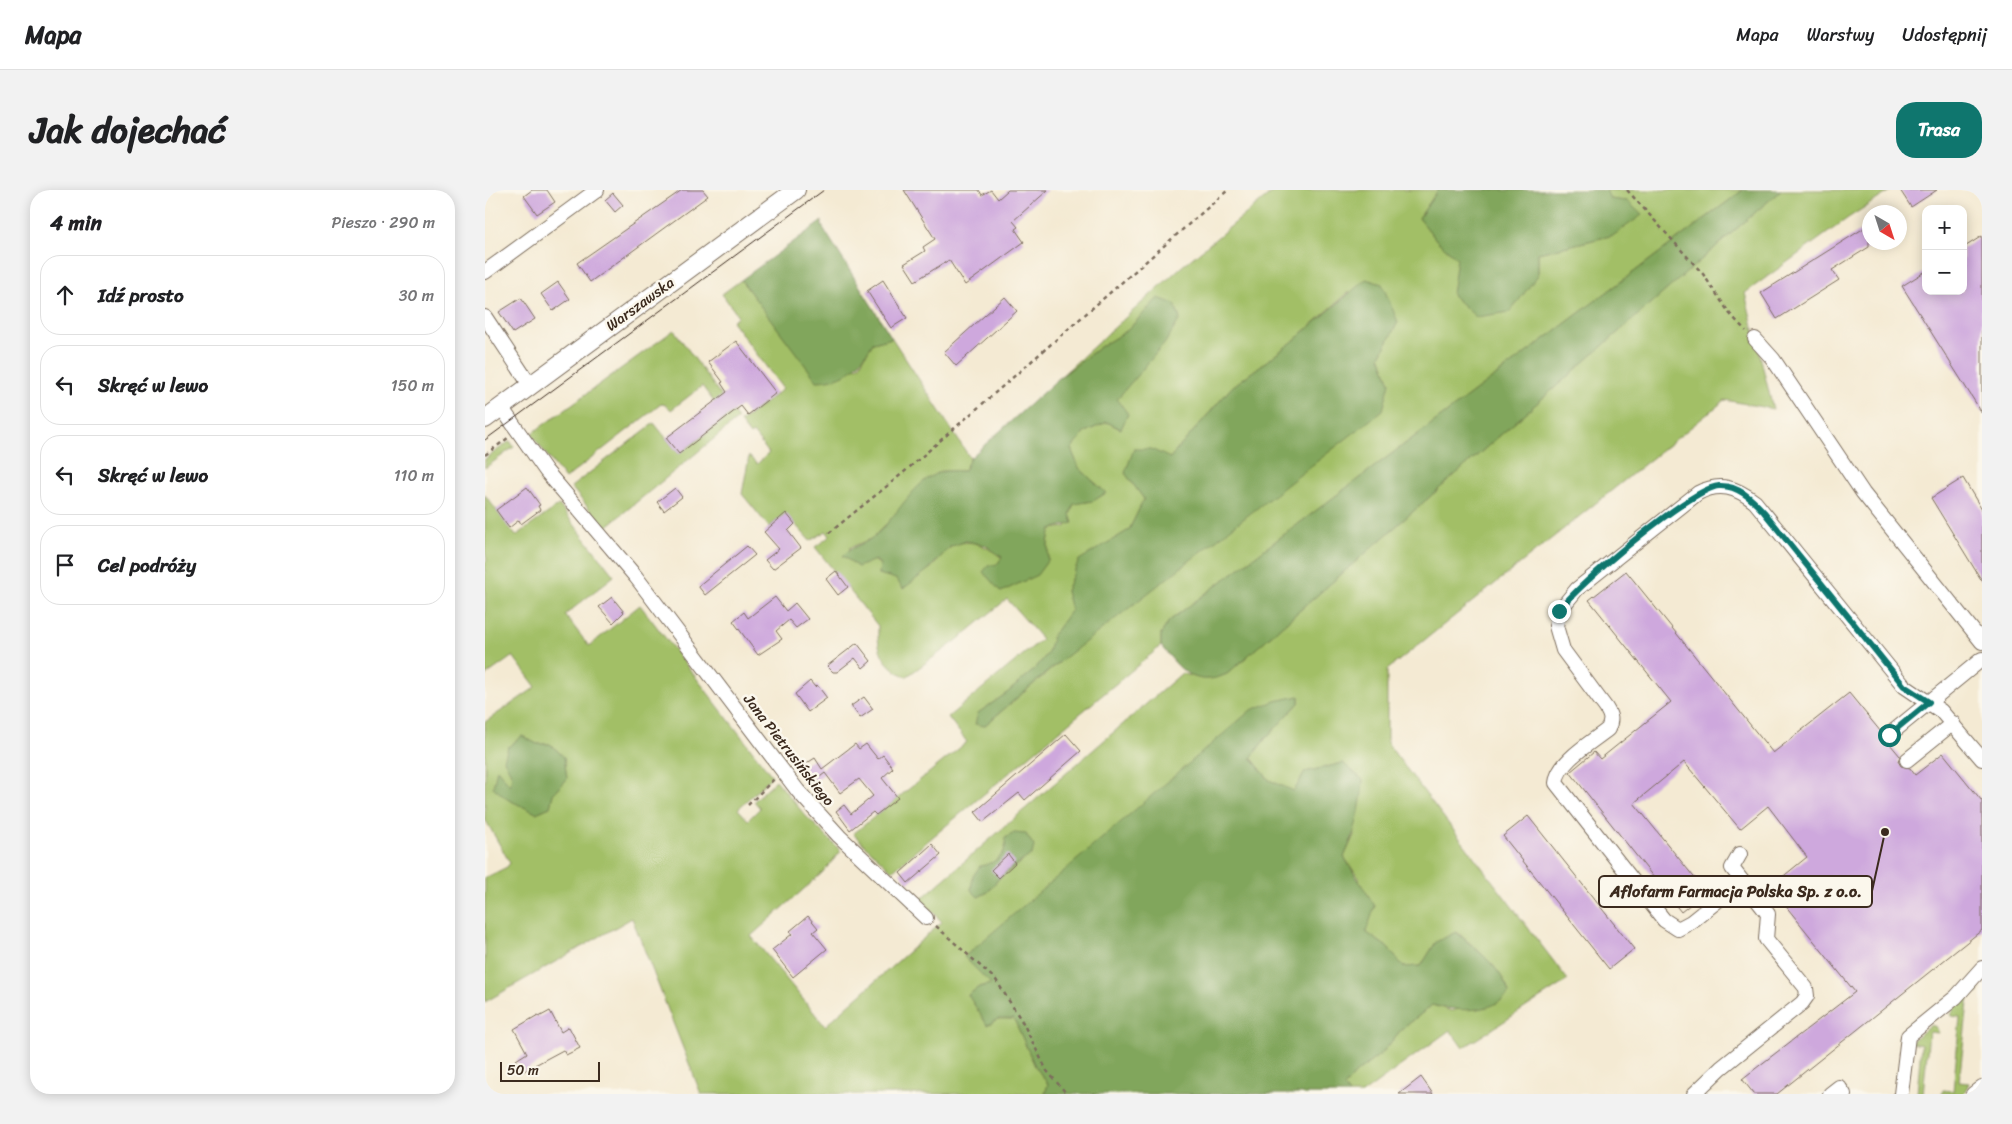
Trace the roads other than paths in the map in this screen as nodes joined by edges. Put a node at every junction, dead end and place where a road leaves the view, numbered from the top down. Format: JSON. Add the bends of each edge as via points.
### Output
{"nodes":[{"id":1,"x":597,"y":190,"type":"edge"},
{"id":2,"x":795,"y":190,"type":"edge"},
{"id":3,"x":485,"y":272,"type":"edge"},
{"id":4,"x":485,"y":317,"type":"edge"},
{"id":5,"x":1755,"y":339,"type":"road end"},
{"id":6,"x":530,"y":385,"type":"junction"},
{"id":7,"x":501,"y":407,"type":"junction"},
{"id":8,"x":485,"y":419,"type":"edge"},
{"id":9,"x":1982,"y":642,"type":"edge"},
{"id":10,"x":1982,"y":659,"type":"edge"},
{"id":11,"x":1929,"y":702,"type":"junction"},
{"id":12,"x":1953,"y":723,"type":"junction"},
{"id":13,"x":1889,"y":735,"type":"dead end"},
{"id":14,"x":1982,"y":759,"type":"edge"},
{"id":15,"x":1907,"y":760,"type":"dead end"},
{"id":16,"x":1740,"y":854,"type":"dead end"},
{"id":17,"x":1741,"y":882,"type":"junction"},
{"id":18,"x":926,"y":918,"type":"road end"},
{"id":19,"x":1982,"y":968,"type":"edge"},
{"id":20,"x":1982,"y":1087,"type":"edge"},
{"id":21,"x":1694,"y":1094,"type":"edge"},
{"id":22,"x":1830,"y":1094,"type":"edge"},
{"id":23,"x":1844,"y":1094,"type":"edge"},
{"id":24,"x":1901,"y":1094,"type":"edge"},
{"id":25,"x":1973,"y":1094,"type":"edge"}],
"edges":[{"from":1,"to":3,"type":"street"},
{"from":2,"to":6,"type":"main road","name":"Warszawska"},
{"from":4,"to":6,"type":"street"},
{"from":5,"to":9,"type":"street","via":[[1773,360],[1863,493]]},
{"from":6,"to":7,"type":"main road","name":"Warszawska"},
{"from":7,"to":8,"type":"main road","name":"Warszawska"},
{"from":7,"to":18,"type":"street","name":"Jana Pietrusińskiego","via":[[545,471],[636,577],[798,791],[839,836]]},
{"from":10,"to":11,"type":"street"},
{"from":11,"to":12,"type":"street"},
{"from":11,"to":13,"type":"street"},
{"from":11,"to":17,"type":"street","via":[[1904,686],[1764,512],[1732,487],[1709,487],[1698,493],[1577,588],[1559,611],[1555,626],[1557,638],[1606,708],[1611,723],[1608,729],[1562,766],[1556,783],[1664,920],[1678,928],[1691,922]]},
{"from":12,"to":14,"type":"street"},
{"from":12,"to":15,"type":"street"},
{"from":16,"to":17,"type":"street","via":[[1732,868]]},
{"from":17,"to":21,"type":"street","via":[[1768,914],[1766,939],[1806,988],[1807,996]]},
{"from":19,"to":24,"type":"street","via":[[1961,993],[1908,1036]]},
{"from":20,"to":25,"type":"street"},
{"from":22,"to":23,"type":"street","via":[[1839,1087]]}]}
